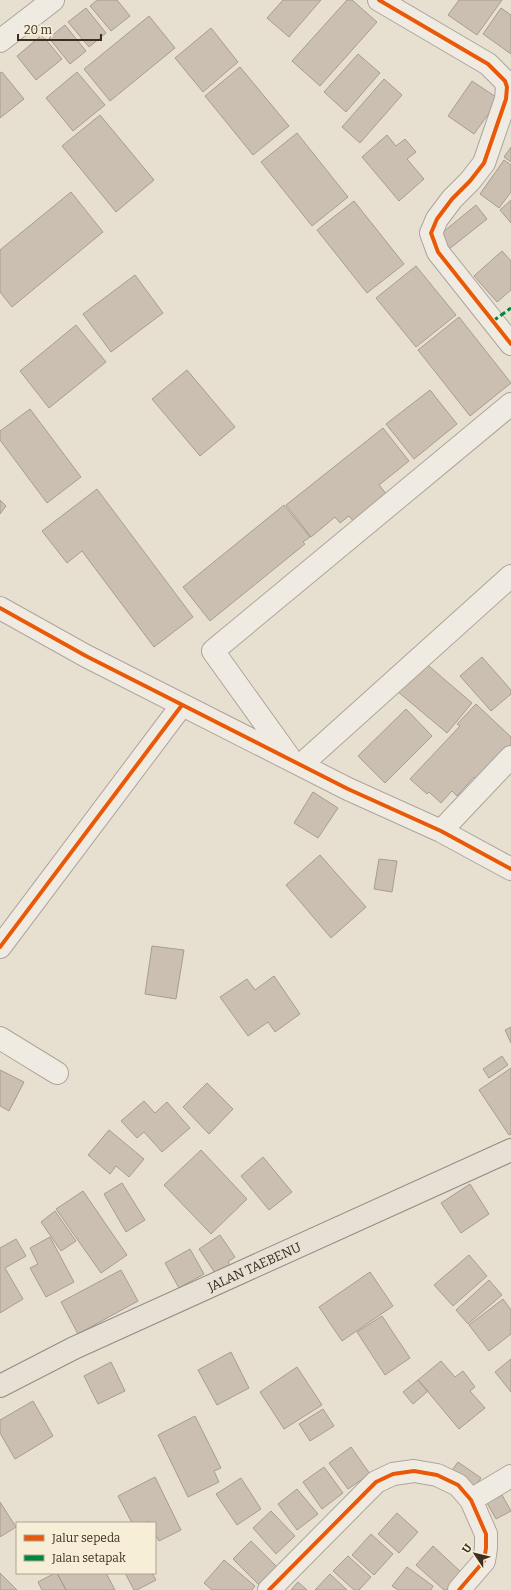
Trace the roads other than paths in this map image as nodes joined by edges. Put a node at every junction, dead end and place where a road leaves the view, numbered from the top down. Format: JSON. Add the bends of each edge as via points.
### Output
{"nodes":[{"id":1,"x":53,"y":0,"type":"edge"},
{"id":2,"x":379,"y":0,"type":"edge"},
{"id":3,"x":0,"y":41,"type":"edge"},
{"id":4,"x":511,"y":344,"type":"edge"},
{"id":5,"x":511,"y":404,"type":"edge"},
{"id":6,"x":511,"y":576,"type":"edge"},
{"id":7,"x":0,"y":608,"type":"edge"},
{"id":8,"x":182,"y":705,"type":"junction"},
{"id":9,"x":511,"y":757,"type":"edge"},
{"id":10,"x":296,"y":762,"type":"junction"},
{"id":11,"x":441,"y":831,"type":"junction"},
{"id":12,"x":511,"y":869,"type":"edge"},
{"id":13,"x":0,"y":947,"type":"edge"},
{"id":14,"x":0,"y":1038,"type":"edge"},
{"id":15,"x":57,"y":1073,"type":"dead end"},
{"id":16,"x":511,"y":1150,"type":"edge"},
{"id":17,"x":0,"y":1386,"type":"edge"},
{"id":18,"x":511,"y":1476,"type":"edge"},
{"id":19,"x":471,"y":1500,"type":"junction"},
{"id":20,"x":268,"y":1590,"type":"edge"},
{"id":21,"x":460,"y":1590,"type":"edge"}],
"edges":[{"from":1,"to":3,"type":"street"},
{"from":2,"to":4,"type":"street","via":[[488,64],[505,81],[506,99],[484,163],[452,199],[437,219],[431,233],[438,252]]},
{"from":5,"to":10,"type":"street","via":[[213,651]]},
{"from":6,"to":10,"type":"street"},
{"from":7,"to":8,"type":"street"},
{"from":8,"to":10,"type":"street"},
{"from":8,"to":13,"type":"street"},
{"from":9,"to":11,"type":"street"},
{"from":10,"to":11,"type":"street","via":[[348,789]]},
{"from":11,"to":12,"type":"street"},
{"from":14,"to":15,"type":"street"},
{"from":16,"to":17,"type":"main road","name":"JALAN TAEBENU","via":[[74,1348]]},
{"from":18,"to":19,"type":"street"},
{"from":19,"to":20,"type":"street","via":[[458,1485],[437,1475],[414,1471],[393,1474],[376,1482]]},
{"from":19,"to":21,"type":"street","via":[[486,1534],[486,1548],[484,1561]]}]}
